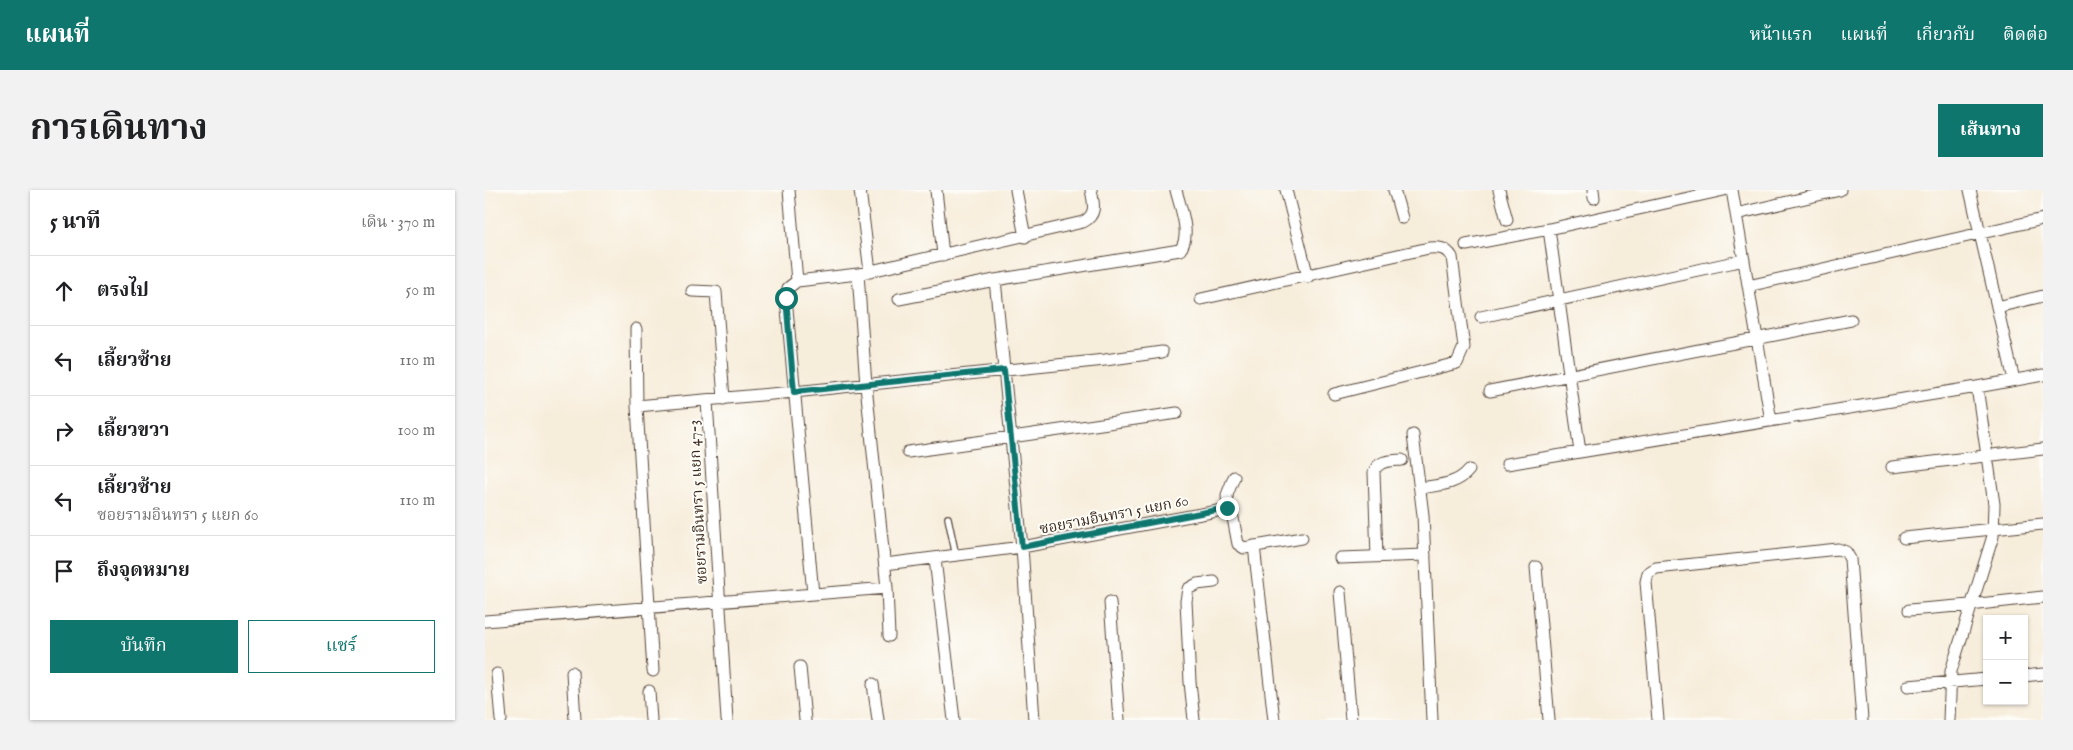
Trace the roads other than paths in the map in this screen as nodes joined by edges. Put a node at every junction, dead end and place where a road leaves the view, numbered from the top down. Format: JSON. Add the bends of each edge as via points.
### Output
{"nodes":[{"id":1,"x":789,"y":190,"type":"edge"},
{"id":2,"x":860,"y":190,"type":"edge"},
{"id":3,"x":936,"y":190,"type":"edge"},
{"id":4,"x":1016,"y":190,"type":"edge"},
{"id":5,"x":1091,"y":190,"type":"edge"},
{"id":6,"x":1176,"y":190,"type":"edge"},
{"id":7,"x":1286,"y":190,"type":"edge"},
{"id":8,"x":1394,"y":190,"type":"edge"},
{"id":9,"x":1499,"y":190,"type":"edge"},
{"id":10,"x":1724,"y":190,"type":"edge"},
{"id":11,"x":1732,"y":190,"type":"edge"},
{"id":12,"x":1841,"y":190,"type":"edge"},
{"id":13,"x":1970,"y":190,"type":"edge"},
{"id":14,"x":1736,"y":214,"type":"junction"},
{"id":15,"x":1402,"y":218,"type":"dead end"},
{"id":16,"x":2043,"y":219,"type":"edge"},
{"id":17,"x":1507,"y":220,"type":"dead end"},
{"id":18,"x":1549,"y":229,"type":"junction"},
{"id":19,"x":1979,"y":233,"type":"junction"},
{"id":20,"x":1025,"y":237,"type":"junction"},
{"id":21,"x":1466,"y":245,"type":"dead end"},
{"id":22,"x":943,"y":255,"type":"junction"},
{"id":23,"x":1744,"y":260,"type":"junction"},
{"id":24,"x":870,"y":272,"type":"junction"},
{"id":25,"x":858,"y":274,"type":"junction"},
{"id":26,"x":1308,"y":277,"type":"junction"},
{"id":27,"x":995,"y":280,"type":"junction"},
{"id":28,"x":797,"y":281,"type":"junction"},
{"id":29,"x":1748,"y":286,"type":"junction"},
{"id":30,"x":691,"y":291,"type":"dead end"},
{"id":31,"x":2043,"y":296,"type":"edge"},
{"id":32,"x":899,"y":299,"type":"dead end"},
{"id":33,"x":1201,"y":299,"type":"dead end"},
{"id":34,"x":1559,"y":301,"type":"junction"},
{"id":35,"x":1997,"y":307,"type":"junction"},
{"id":36,"x":1481,"y":317,"type":"dead end"},
{"id":37,"x":1851,"y":320,"type":"dead end"},
{"id":38,"x":635,"y":329,"type":"dead end"},
{"id":39,"x":1757,"y":338,"type":"junction"},
{"id":40,"x":1162,"y":352,"type":"dead end"},
{"id":41,"x":1004,"y":370,"type":"junction"},
{"id":42,"x":2043,"y":375,"type":"edge"},
{"id":43,"x":1569,"y":376,"type":"junction"},
{"id":44,"x":2014,"y":380,"type":"junction"},
{"id":45,"x":866,"y":385,"type":"junction"},
{"id":46,"x":1977,"y":387,"type":"junction"},
{"id":47,"x":794,"y":392,"type":"junction"},
{"id":48,"x":1490,"y":392,"type":"dead end"},
{"id":49,"x":1334,"y":394,"type":"dead end"},
{"id":50,"x":724,"y":399,"type":"junction"},
{"id":51,"x":707,"y":400,"type":"junction"},
{"id":52,"x":637,"y":406,"type":"junction"},
{"id":53,"x":1177,"y":413,"type":"dead end"},
{"id":54,"x":1771,"y":421,"type":"junction"},
{"id":55,"x":1413,"y":435,"type":"dead end"},
{"id":56,"x":1012,"y":437,"type":"junction"},
{"id":57,"x":2043,"y":449,"type":"edge"},
{"id":58,"x":908,"y":452,"type":"dead end"},
{"id":59,"x":1580,"y":452,"type":"junction"},
{"id":60,"x":1987,"y":457,"type":"junction"},
{"id":61,"x":1401,"y":460,"type":"dead end"},
{"id":62,"x":1507,"y":464,"type":"dead end"},
{"id":63,"x":1892,"y":467,"type":"dead end"},
{"id":64,"x":1469,"y":470,"type":"dead end"},
{"id":65,"x":1234,"y":477,"type":"dead end"},
{"id":66,"x":1420,"y":488,"type":"junction"},
{"id":67,"x":1227,"y":508,"type":"junction"},
{"id":68,"x":948,"y":518,"type":"dead end"},
{"id":69,"x":2043,"y":524,"type":"edge"},
{"id":70,"x":1993,"y":528,"type":"junction"},
{"id":71,"x":1302,"y":538,"type":"dead end"},
{"id":72,"x":1904,"y":538,"type":"dead end"},
{"id":73,"x":1255,"y":546,"type":"junction"},
{"id":74,"x":1022,"y":547,"type":"junction"},
{"id":75,"x":1425,"y":555,"type":"junction"},
{"id":76,"x":956,"y":556,"type":"junction"},
{"id":77,"x":1377,"y":557,"type":"junction"},
{"id":78,"x":1340,"y":558,"type":"dead end"},
{"id":79,"x":935,"y":559,"type":"junction"},
{"id":80,"x":885,"y":564,"type":"junction"},
{"id":81,"x":1536,"y":567,"type":"dead end"},
{"id":82,"x":1214,"y":582,"type":"dead end"},
{"id":83,"x":887,"y":588,"type":"junction"},
{"id":84,"x":1340,"y":592,"type":"dead end"},
{"id":85,"x":813,"y":594,"type":"junction"},
{"id":86,"x":2043,"y":597,"type":"edge"},
{"id":87,"x":719,"y":601,"type":"junction"},
{"id":88,"x":1110,"y":602,"type":"dead end"},
{"id":89,"x":1970,"y":605,"type":"junction"},
{"id":90,"x":649,"y":606,"type":"junction"},
{"id":91,"x":1909,"y":610,"type":"dead end"},
{"id":92,"x":485,"y":621,"type":"edge"},
{"id":93,"x":889,"y":636,"type":"dead end"},
{"id":94,"x":800,"y":666,"type":"dead end"},
{"id":95,"x":653,"y":671,"type":"dead end"},
{"id":96,"x":572,"y":672,"type":"dead end"},
{"id":97,"x":497,"y":674,"type":"dead end"},
{"id":98,"x":2043,"y":674,"type":"edge"},
{"id":99,"x":2028,"y":676,"type":"edge"},
{"id":100,"x":1983,"y":679,"type":"edge"},
{"id":101,"x":1950,"y":682,"type":"junction"},
{"id":102,"x":873,"y":684,"type":"dead end"},
{"id":103,"x":1909,"y":686,"type":"dead end"},
{"id":104,"x":649,"y":691,"type":"dead end"},
{"id":105,"x":501,"y":720,"type":"edge"},
{"id":106,"x":575,"y":720,"type":"edge"},
{"id":107,"x":651,"y":720,"type":"edge"},
{"id":108,"x":727,"y":720,"type":"edge"},
{"id":109,"x":805,"y":720,"type":"edge"},
{"id":110,"x":878,"y":720,"type":"edge"},
{"id":111,"x":954,"y":720,"type":"edge"},
{"id":112,"x":1034,"y":720,"type":"edge"},
{"id":113,"x":1119,"y":720,"type":"edge"},
{"id":114,"x":1194,"y":720,"type":"edge"},
{"id":115,"x":1274,"y":720,"type":"edge"},
{"id":116,"x":1351,"y":720,"type":"edge"},
{"id":117,"x":1432,"y":720,"type":"edge"},
{"id":118,"x":1549,"y":720,"type":"edge"},
{"id":119,"x":1658,"y":720,"type":"edge"},
{"id":120,"x":1862,"y":720,"type":"edge"},
{"id":121,"x":1949,"y":720,"type":"edge"}],
"edges":[{"from":1,"to":28,"type":"street"},
{"from":2,"to":24,"type":"street"},
{"from":3,"to":22,"type":"street"},
{"from":4,"to":20,"type":"street"},
{"from":5,"to":20,"type":"street","via":[[1094,212],[1090,218]]},
{"from":6,"to":27,"type":"street","via":[[1185,237],[1180,250]]},
{"from":7,"to":26,"type":"street"},
{"from":8,"to":15,"type":"street"},
{"from":9,"to":17,"type":"street"},
{"from":10,"to":18,"type":"street"},
{"from":11,"to":14,"type":"street"},
{"from":12,"to":14,"type":"street"},
{"from":13,"to":19,"type":"street"},
{"from":14,"to":23,"type":"street"},
{"from":16,"to":19,"type":"street"},
{"from":18,"to":21,"type":"street"},
{"from":18,"to":34,"type":"street"},
{"from":19,"to":29,"type":"street"},
{"from":19,"to":35,"type":"street"},
{"from":20,"to":22,"type":"street"},
{"from":22,"to":24,"type":"street"},
{"from":23,"to":29,"type":"street"},
{"from":23,"to":34,"type":"street"},
{"from":24,"to":25,"type":"street"},
{"from":25,"to":28,"type":"street"},
{"from":25,"to":45,"type":"street"},
{"from":26,"to":33,"type":"street"},
{"from":26,"to":49,"type":"street","via":[[1429,248],[1442,248],[1452,257],[1464,347],[1457,363]]},
{"from":27,"to":32,"type":"street"},
{"from":27,"to":41,"type":"street"},
{"from":28,"to":47,"type":"street","via":[[788,288],[786,298]]},
{"from":29,"to":39,"type":"street"},
{"from":30,"to":50,"type":"street","via":[[716,292]]},
{"from":31,"to":35,"type":"street"},
{"from":34,"to":36,"type":"street"},
{"from":34,"to":43,"type":"street"},
{"from":35,"to":44,"type":"street"},
{"from":37,"to":39,"type":"street"},
{"from":38,"to":52,"type":"street"},
{"from":39,"to":43,"type":"street"},
{"from":39,"to":54,"type":"street"},
{"from":40,"to":41,"type":"street"},
{"from":41,"to":45,"type":"street"},
{"from":41,"to":56,"type":"street"},
{"from":42,"to":44,"type":"street"},
{"from":43,"to":48,"type":"street"},
{"from":43,"to":59,"type":"street"},
{"from":44,"to":46,"type":"street"},
{"from":45,"to":47,"type":"street"},
{"from":45,"to":80,"type":"street"},
{"from":46,"to":54,"type":"street"},
{"from":46,"to":60,"type":"street"},
{"from":47,"to":50,"type":"street"},
{"from":47,"to":85,"type":"street"},
{"from":50,"to":51,"type":"street"},
{"from":51,"to":52,"type":"street"},
{"from":51,"to":87,"type":"street","name":"ซอยรามอินทรา 5 แยก 47-3"},
{"from":52,"to":90,"type":"street"},
{"from":53,"to":56,"type":"street"},
{"from":54,"to":59,"type":"street"},
{"from":55,"to":66,"type":"street"},
{"from":56,"to":58,"type":"street"},
{"from":56,"to":74,"type":"street"},
{"from":57,"to":60,"type":"street"},
{"from":59,"to":62,"type":"street"},
{"from":60,"to":63,"type":"street"},
{"from":60,"to":70,"type":"street","via":[[1994,504]]},
{"from":61,"to":77,"type":"street","via":[[1381,462],[1376,467]]},
{"from":64,"to":66,"type":"street","via":[[1457,481]]},
{"from":65,"to":67,"type":"street","via":[[1227,495]]},
{"from":66,"to":75,"type":"street"},
{"from":67,"to":73,"type":"street","via":[[1232,513],[1238,544],[1244,548]]},
{"from":67,"to":74,"type":"street","name":"ซอยรามอินทรา 5 แยก 60"},
{"from":68,"to":76,"type":"lane"},
{"from":69,"to":70,"type":"street"},
{"from":70,"to":72,"type":"street"},
{"from":70,"to":89,"type":"street"},
{"from":71,"to":73,"type":"street"},
{"from":73,"to":115,"type":"street"},
{"from":74,"to":76,"type":"street","name":"ซอยรามอินทรา 5 แยก 60"},
{"from":74,"to":112,"type":"street"},
{"from":75,"to":77,"type":"street"},
{"from":75,"to":117,"type":"street"},
{"from":76,"to":79,"type":"street","name":"ซอยรามอินทรา 5 แยก 60"},
{"from":77,"to":78,"type":"street"},
{"from":79,"to":80,"type":"street","name":"ซอยรามอินทรา 5 แยก 60"},
{"from":79,"to":111,"type":"street"},
{"from":80,"to":83,"type":"street"},
{"from":81,"to":118,"type":"street"},
{"from":82,"to":114,"type":"street","via":[[1188,589],[1186,601]]},
{"from":83,"to":85,"type":"street"},
{"from":83,"to":93,"type":"street"},
{"from":84,"to":116,"type":"street"},
{"from":85,"to":87,"type":"street"},
{"from":86,"to":89,"type":"street"},
{"from":87,"to":90,"type":"street"},
{"from":87,"to":108,"type":"street","name":"ซอยรามอินทรา 5 แยก 47-3"},
{"from":88,"to":113,"type":"street"},
{"from":89,"to":91,"type":"street"},
{"from":89,"to":101,"type":"street"},
{"from":90,"to":92,"type":"street"},
{"from":90,"to":95,"type":"street"},
{"from":94,"to":109,"type":"street"},
{"from":96,"to":106,"type":"street"},
{"from":97,"to":105,"type":"street"},
{"from":98,"to":99,"type":"street"},
{"from":100,"to":101,"type":"street"},
{"from":101,"to":103,"type":"street"},
{"from":101,"to":121,"type":"street"},
{"from":102,"to":110,"type":"street"},
{"from":104,"to":107,"type":"street"},
{"from":119,"to":120,"type":"street","via":[[1646,582],[1648,574],[1656,568],[1838,549],[1846,552],[1850,559]]}]}
